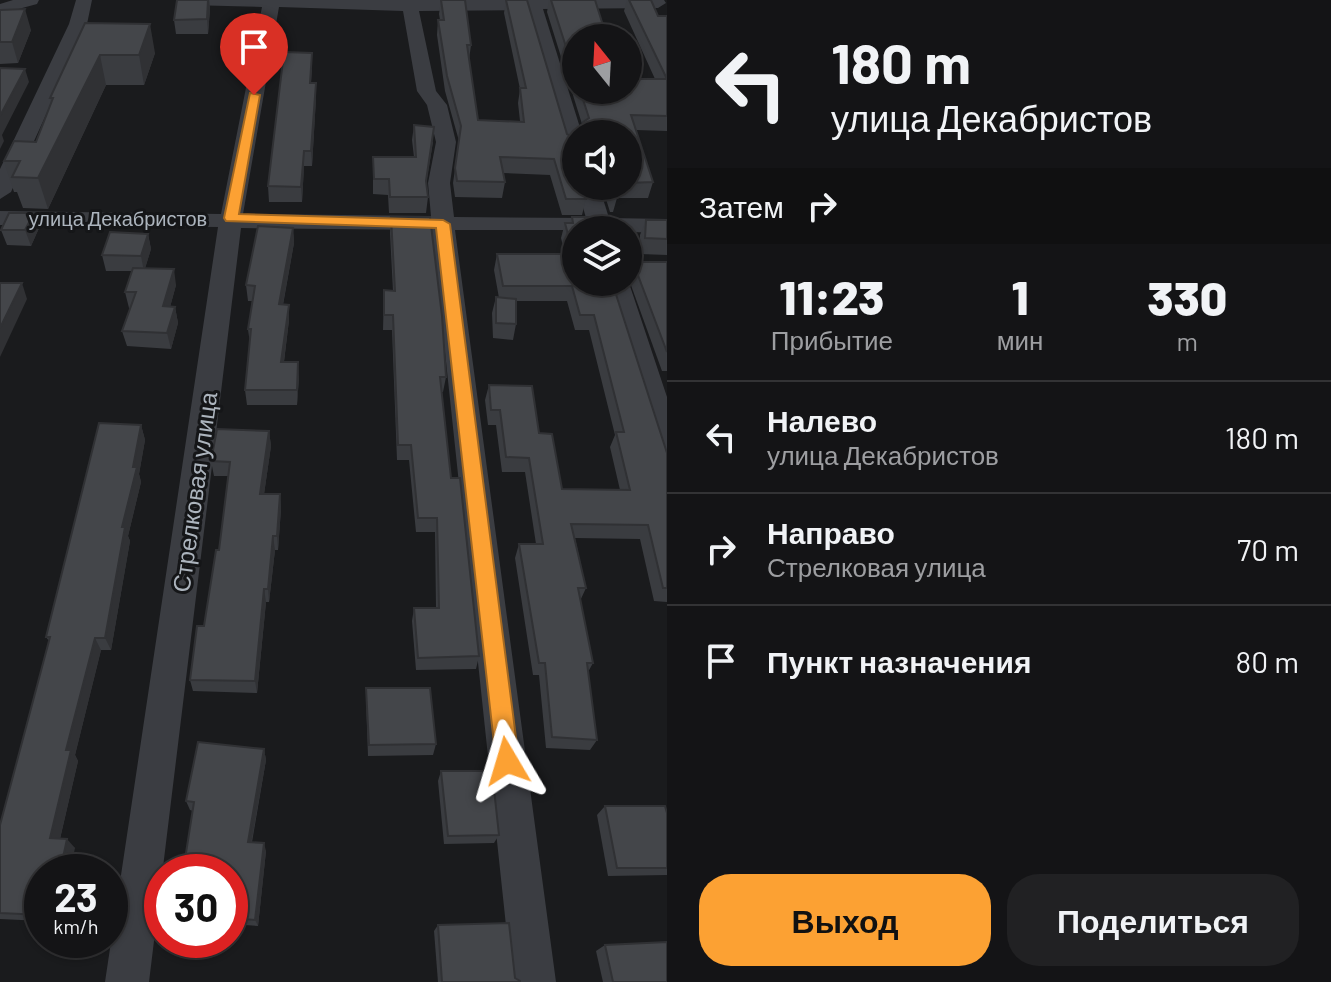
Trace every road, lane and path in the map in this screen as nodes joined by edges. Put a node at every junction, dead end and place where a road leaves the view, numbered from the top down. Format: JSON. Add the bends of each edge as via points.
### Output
{"nodes":[{"id":1,"x":31,"y":0,"type":"edge"},
{"id":2,"x":84,"y":0,"type":"edge"},
{"id":3,"x":195,"y":1,"type":"edge"},
{"id":4,"x":657,"y":1,"type":"edge"},
{"id":5,"x":271,"y":3,"type":"junction"},
{"id":6,"x":533,"y":5,"type":"junction"},
{"id":7,"x":410,"y":6,"type":"junction"},
{"id":8,"x":0,"y":9,"type":"edge"},
{"id":9,"x":667,"y":20,"type":"edge"},
{"id":10,"x":568,"y":120,"type":"edge"},
{"id":11,"x":0,"y":192,"type":"edge"},
{"id":12,"x":0,"y":218,"type":"edge"},
{"id":13,"x":231,"y":218,"type":"junction"},
{"id":14,"x":443,"y":224,"type":"junction"},
{"id":15,"x":667,"y":226,"type":"edge"},
{"id":16,"x":562,"y":227,"type":"edge"},
{"id":17,"x":642,"y":227,"type":"edge"},
{"id":18,"x":621,"y":296,"type":"edge"},
{"id":19,"x":667,"y":441,"type":"edge"},
{"id":20,"x":127,"y":982,"type":"edge"},
{"id":21,"x":534,"y":982,"type":"edge"}],
"edges":[{"from":1,"to":8,"type":"street"},
{"from":2,"to":11,"type":"street","via":[[78,24]]},
{"from":3,"to":5,"type":"street"},
{"from":4,"to":6,"type":"street"},
{"from":4,"to":9,"type":"street"},
{"from":5,"to":7,"type":"street"},
{"from":5,"to":13,"type":"street","name":"Стрелковая улица"},
{"from":6,"to":7,"type":"street"},
{"from":6,"to":10,"type":"street"},
{"from":7,"to":14,"type":"street","via":[[427,91],[437,105],[446,142],[439,183]]},
{"from":12,"to":13,"type":"street","name":"улица Декабристов"},
{"from":13,"to":14,"type":"street","name":"улица Декабристов"},
{"from":13,"to":20,"type":"street","name":"Стрелковая улица"},
{"from":14,"to":16,"type":"street","name":"улица Декабристов"},
{"from":14,"to":21,"type":"street"},
{"from":15,"to":17,"type":"street","name":"улица Декабристов"},
{"from":18,"to":19,"type":"street"}]}
